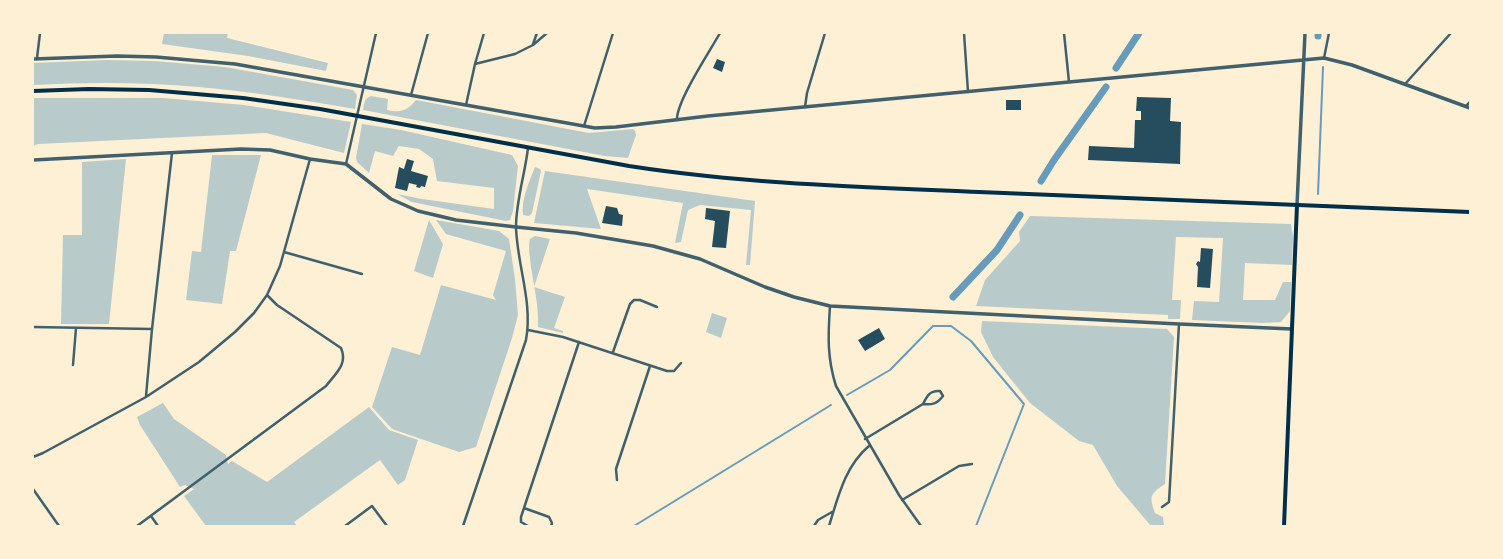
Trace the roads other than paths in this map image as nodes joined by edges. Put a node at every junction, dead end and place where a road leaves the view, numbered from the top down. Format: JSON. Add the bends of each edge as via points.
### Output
{"nodes":[{"id":1,"x":40,"y":33,"type":"edge"},
{"id":2,"x":376,"y":33,"type":"edge"},
{"id":3,"x":428,"y":33,"type":"edge"},
{"id":4,"x":484,"y":33,"type":"edge"},
{"id":5,"x":537,"y":33,"type":"edge"},
{"id":6,"x":547,"y":33,"type":"edge"},
{"id":7,"x":613,"y":33,"type":"edge"},
{"id":8,"x":720,"y":33,"type":"edge"},
{"id":9,"x":825,"y":33,"type":"edge"},
{"id":10,"x":964,"y":33,"type":"edge"},
{"id":11,"x":1064,"y":33,"type":"edge"},
{"id":12,"x":1305,"y":33,"type":"edge"},
{"id":13,"x":1329,"y":33,"type":"edge"},
{"id":14,"x":1451,"y":33,"type":"edge"},
{"id":15,"x":533,"y":45,"type":"junction"},
{"id":16,"x":1324,"y":58,"type":"junction"},
{"id":17,"x":35,"y":59,"type":"edge"},
{"id":18,"x":1304,"y":60,"type":"junction"},
{"id":19,"x":475,"y":64,"type":"junction"},
{"id":20,"x":1069,"y":82,"type":"junction"},
{"id":21,"x":1405,"y":84,"type":"junction"},
{"id":22,"x":364,"y":87,"type":"junction"},
{"id":23,"x":33,"y":91,"type":"edge"},
{"id":24,"x":968,"y":92,"type":"junction"},
{"id":25,"x":411,"y":96,"type":"junction"},
{"id":26,"x":1470,"y":102,"type":"edge"},
{"id":27,"x":466,"y":105,"type":"junction"},
{"id":28,"x":805,"y":107,"type":"junction"},
{"id":29,"x":1468,"y":107,"type":"edge"},
{"id":30,"x":677,"y":120,"type":"junction"},
{"id":31,"x":584,"y":127,"type":"junction"},
{"id":32,"x":528,"y":148,"type":"junction"},
{"id":33,"x":172,"y":152,"type":"junction"},
{"id":34,"x":310,"y":159,"type":"junction"},
{"id":35,"x":33,"y":160,"type":"edge"},
{"id":36,"x":346,"y":164,"type":"junction"},
{"id":37,"x":1297,"y":205,"type":"junction"},
{"id":38,"x":1470,"y":212,"type":"edge"},
{"id":39,"x":516,"y":227,"type":"junction"},
{"id":40,"x":284,"y":252,"type":"junction"},
{"id":41,"x":362,"y":274,"type":"dead end"},
{"id":42,"x":267,"y":295,"type":"junction"},
{"id":43,"x":657,"y":306,"type":"dead end"},
{"id":44,"x":830,"y":306,"type":"junction"},
{"id":45,"x":1179,"y":324,"type":"junction"},
{"id":46,"x":33,"y":327,"type":"edge"},
{"id":47,"x":76,"y":328,"type":"junction"},
{"id":48,"x":152,"y":329,"type":"junction"},
{"id":49,"x":1292,"y":329,"type":"junction"},
{"id":50,"x":528,"y":330,"type":"junction"},
{"id":51,"x":579,"y":342,"type":"junction"},
{"id":52,"x":612,"y":352,"type":"junction"},
{"id":53,"x":682,"y":363,"type":"dead end"},
{"id":54,"x":73,"y":365,"type":"dead end"},
{"id":55,"x":650,"y":366,"type":"junction"},
{"id":56,"x":146,"y":397,"type":"junction"},
{"id":57,"x":923,"y":404,"type":"junction"},
{"id":58,"x":865,"y":439,"type":"junction"},
{"id":59,"x":870,"y":446,"type":"junction"},
{"id":60,"x":33,"y":457,"type":"edge"},
{"id":61,"x":972,"y":464,"type":"dead end"},
{"id":62,"x":617,"y":480,"type":"dead end"},
{"id":63,"x":33,"y":490,"type":"edge"},
{"id":64,"x":902,"y":500,"type":"junction"},
{"id":65,"x":1162,"y":507,"type":"dead end"},
{"id":66,"x":524,"y":508,"type":"junction"},
{"id":67,"x":833,"y":512,"type":"junction"},
{"id":68,"x":151,"y":516,"type":"junction"},
{"id":69,"x":59,"y":526,"type":"edge"},
{"id":70,"x":137,"y":526,"type":"edge"},
{"id":71,"x":158,"y":526,"type":"edge"},
{"id":72,"x":345,"y":526,"type":"edge"},
{"id":73,"x":387,"y":526,"type":"edge"},
{"id":74,"x":463,"y":526,"type":"edge"},
{"id":75,"x":528,"y":526,"type":"edge"},
{"id":76,"x":551,"y":526,"type":"edge"},
{"id":77,"x":814,"y":526,"type":"edge"},
{"id":78,"x":829,"y":526,"type":"edge"},
{"id":79,"x":919,"y":526,"type":"edge"},
{"id":80,"x":1284,"y":526,"type":"edge"}],
"edges":[{"from":1,"to":17,"type":"street"},
{"from":2,"to":22,"type":"street"},
{"from":3,"to":25,"type":"street"},
{"from":4,"to":19,"type":"street"},
{"from":5,"to":15,"type":"street"},
{"from":6,"to":15,"type":"street"},
{"from":7,"to":31,"type":"street"},
{"from":8,"to":30,"type":"street","via":[[682,99],[676,114]]},
{"from":9,"to":28,"type":"street"},
{"from":10,"to":24,"type":"street"},
{"from":11,"to":20,"type":"street"},
{"from":12,"to":18,"type":"street"},
{"from":13,"to":16,"type":"street"},
{"from":14,"to":21,"type":"street"},
{"from":15,"to":19,"type":"street","via":[[515,54]]},
{"from":16,"to":18,"type":"street"},
{"from":16,"to":21,"type":"street"},
{"from":17,"to":22,"type":"street","via":[[117,56],[201,60],[271,69]]},
{"from":18,"to":20,"type":"street"},
{"from":18,"to":37,"type":"street"},
{"from":19,"to":27,"type":"street"},
{"from":20,"to":24,"type":"street"},
{"from":21,"to":29,"type":"street"},
{"from":22,"to":25,"type":"street"},
{"from":22,"to":36,"type":"street"},
{"from":23,"to":32,"type":"main road","via":[[120,89],[271,101]]},
{"from":24,"to":28,"type":"street"},
{"from":25,"to":27,"type":"street"},
{"from":26,"to":29,"type":"street"},
{"from":27,"to":31,"type":"street"},
{"from":28,"to":30,"type":"street"},
{"from":30,"to":31,"type":"street","via":[[616,127]]},
{"from":32,"to":37,"type":"main road","via":[[641,168],[796,183]]},
{"from":32,"to":39,"type":"street"},
{"from":33,"to":34,"type":"street","via":[[260,149]]},
{"from":33,"to":35,"type":"street"},
{"from":33,"to":48,"type":"street"},
{"from":34,"to":36,"type":"street"},
{"from":34,"to":40,"type":"street"},
{"from":36,"to":39,"type":"street","via":[[391,199],[418,211],[456,220]]},
{"from":37,"to":38,"type":"main road"},
{"from":37,"to":49,"type":"main road"},
{"from":39,"to":44,"type":"street","via":[[618,239],[673,251],[700,259],[765,287]]},
{"from":39,"to":50,"type":"street","via":[[528,308]]},
{"from":40,"to":41,"type":"street"},
{"from":40,"to":42,"type":"street"},
{"from":42,"to":56,"type":"street","via":[[235,332],[199,362]]},
{"from":42,"to":68,"type":"street","via":[[277,305],[341,348],[345,356],[342,366],[326,386]]},
{"from":43,"to":52,"type":"street","via":[[640,300],[634,300],[630,304]]},
{"from":44,"to":45,"type":"street"},
{"from":44,"to":58,"type":"street","via":[[830,370]]},
{"from":45,"to":49,"type":"street"},
{"from":45,"to":65,"type":"street","via":[[1169,502]]},
{"from":46,"to":47,"type":"street"},
{"from":47,"to":48,"type":"street"},
{"from":47,"to":54,"type":"street"},
{"from":48,"to":56,"type":"street"},
{"from":49,"to":80,"type":"main road"},
{"from":50,"to":51,"type":"street","via":[[550,333]]},
{"from":50,"to":74,"type":"street"},
{"from":51,"to":52,"type":"street"},
{"from":51,"to":66,"type":"street"},
{"from":52,"to":55,"type":"street"},
{"from":53,"to":55,"type":"street","via":[[674,372]]},
{"from":55,"to":62,"type":"street","via":[[616,469]]},
{"from":56,"to":60,"type":"street"},
{"from":57,"to":57,"type":"street","via":[[932,405],[939,402],[943,396],[940,391],[934,391],[927,395]]},
{"from":57,"to":58,"type":"street"},
{"from":58,"to":59,"type":"street"},
{"from":59,"to":64,"type":"street"},
{"from":59,"to":67,"type":"street","via":[[849,470]]},
{"from":61,"to":64,"type":"street","via":[[959,466]]},
{"from":63,"to":69,"type":"street"},
{"from":64,"to":79,"type":"street"},
{"from":66,"to":75,"type":"street","via":[[521,522]]},
{"from":66,"to":76,"type":"street","via":[[549,518]]},
{"from":67,"to":77,"type":"street","via":[[818,520]]},
{"from":67,"to":78,"type":"street"},
{"from":68,"to":70,"type":"street"},
{"from":68,"to":71,"type":"street"},
{"from":72,"to":73,"type":"street","via":[[372,506]]}]}
